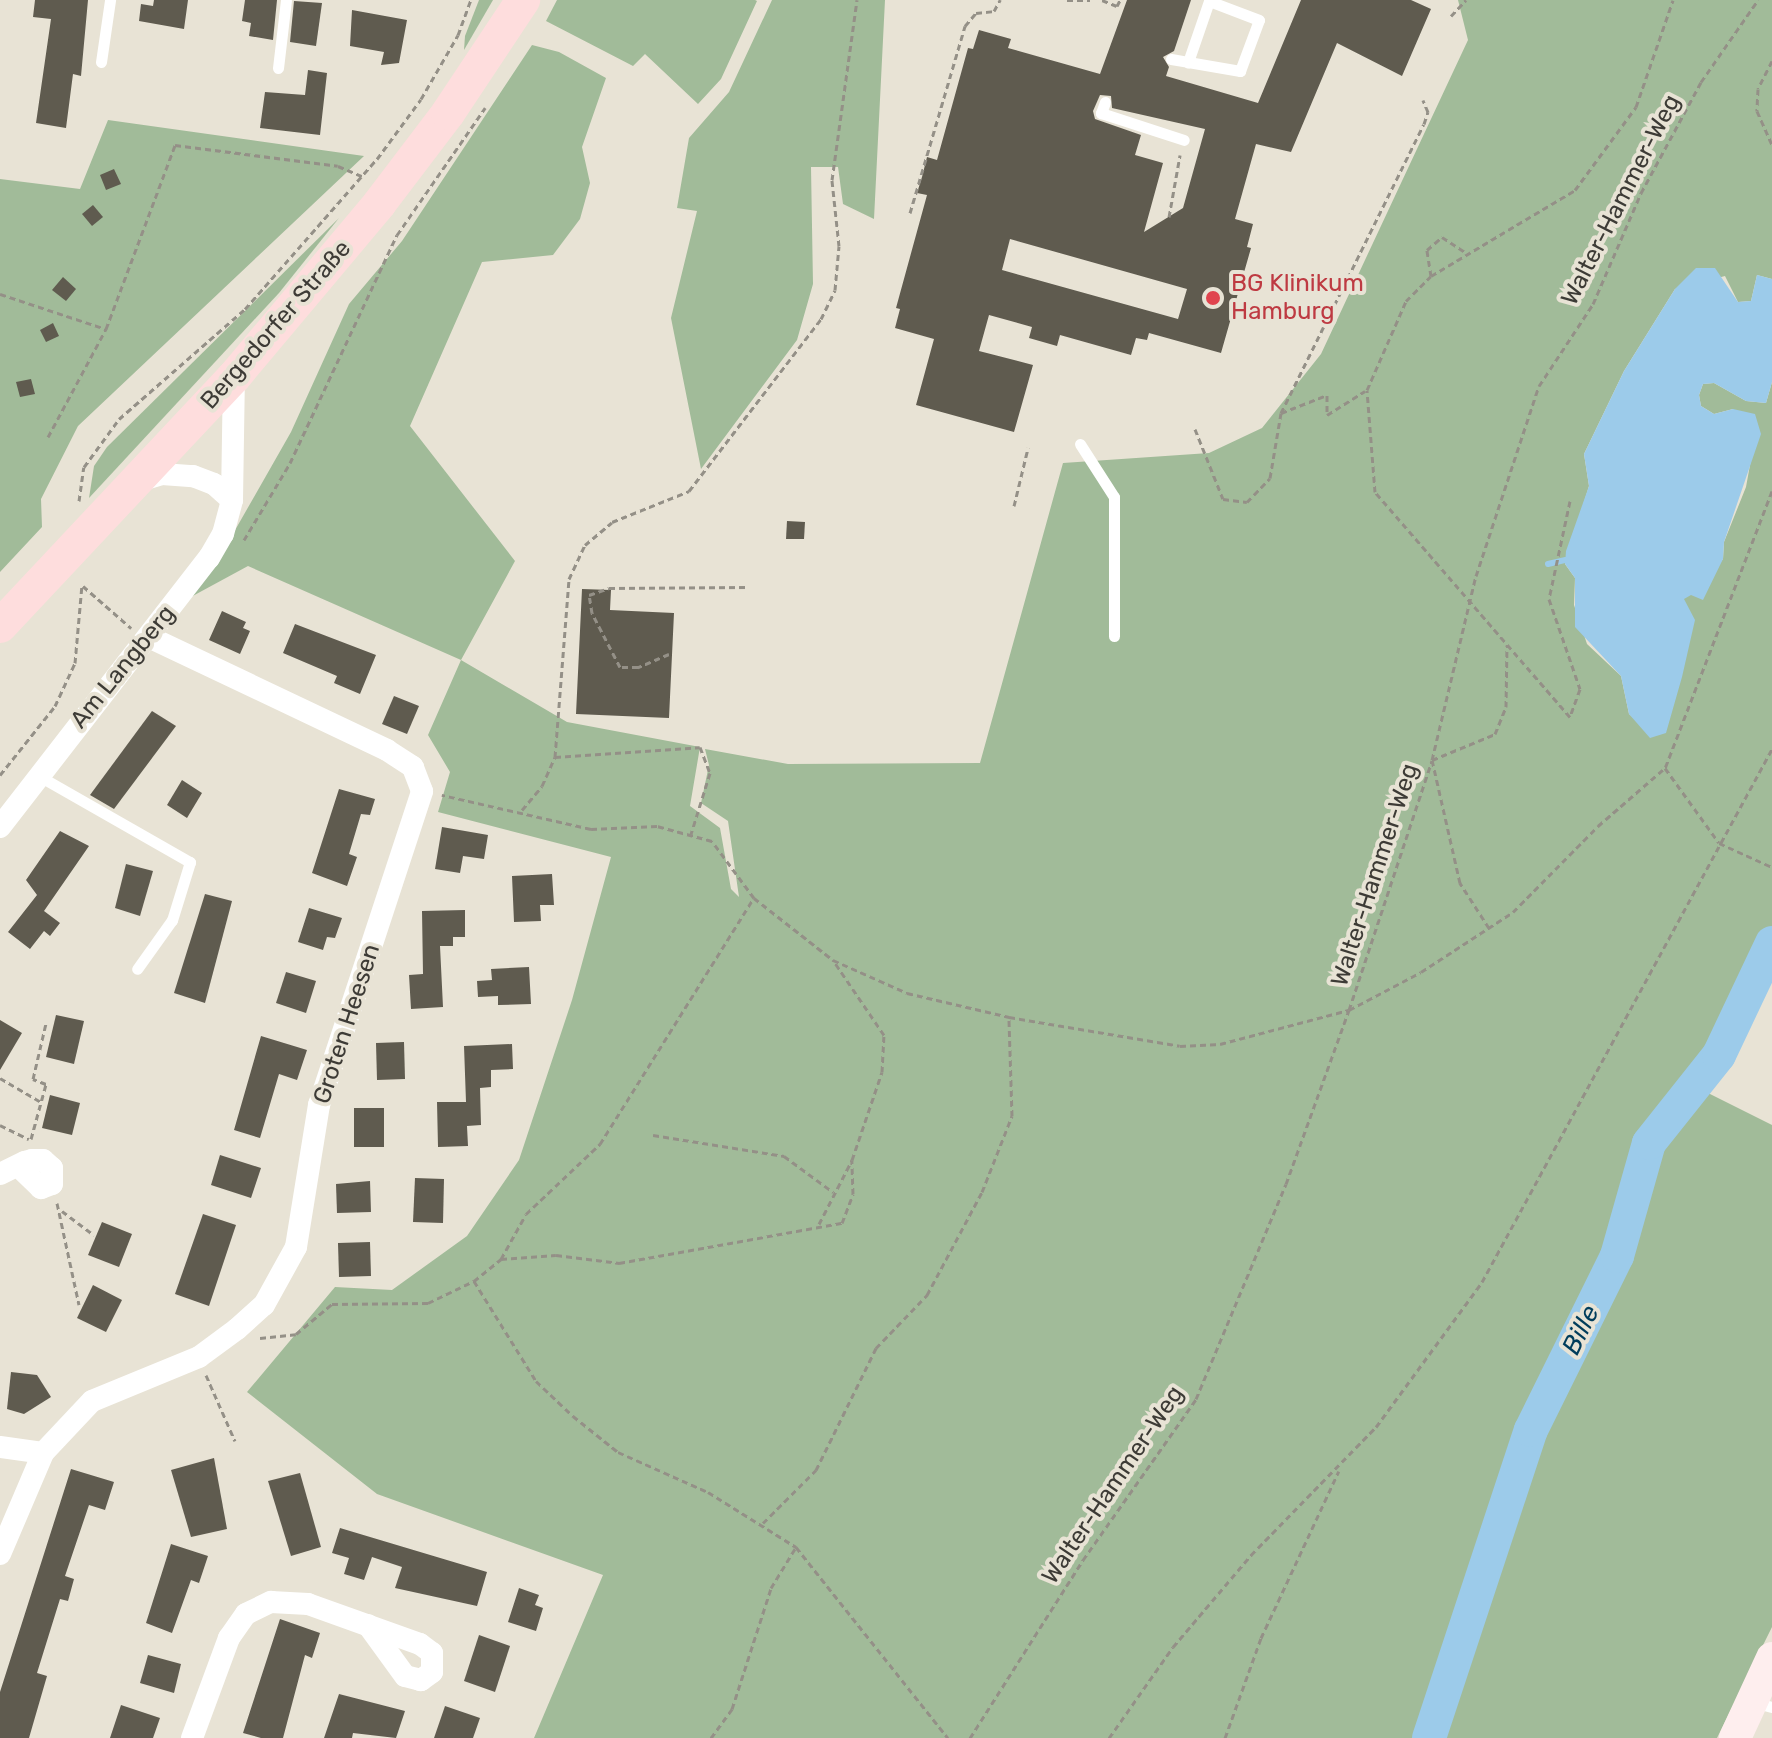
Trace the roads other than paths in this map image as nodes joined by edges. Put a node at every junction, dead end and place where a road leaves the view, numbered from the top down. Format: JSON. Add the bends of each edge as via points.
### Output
{"nodes":[{"id":1,"x":110,"y":0,"type":"edge"},
{"id":2,"x":286,"y":0,"type":"edge"},
{"id":3,"x":523,"y":0,"type":"edge"},
{"id":4,"x":1171,"y":59,"type":"dead end"},
{"id":5,"x":101,"y":62,"type":"dead end"},
{"id":6,"x":1188,"y":62,"type":"junction"},
{"id":7,"x":278,"y":68,"type":"dead end"},
{"id":8,"x":1105,"y":102,"type":"dead end"},
{"id":9,"x":1184,"y":140,"type":"road end"},
{"id":10,"x":234,"y":377,"type":"junction"},
{"id":11,"x":1080,"y":444,"type":"dead end"},
{"id":12,"x":135,"y":483,"type":"junction"},
{"id":13,"x":232,"y":500,"type":"junction"},
{"id":14,"x":0,"y":626,"type":"edge"},
{"id":15,"x":1114,"y":636,"type":"dead end"},
{"id":16,"x":149,"y":637,"type":"junction"},
{"id":17,"x":39,"y":776,"type":"junction"},
{"id":18,"x":0,"y":827,"type":"edge"},
{"id":19,"x":137,"y":969,"type":"dead end"},
{"id":20,"x":19,"y":1161,"type":"edge"},
{"id":21,"x":50,"y":1187,"type":"road end"},
{"id":22,"x":0,"y":1447,"type":"edge"},
{"id":23,"x":43,"y":1453,"type":"junction"},
{"id":24,"x":0,"y":1554,"type":"edge"},
{"id":25,"x":368,"y":1625,"type":"dead end"},
{"id":26,"x":1772,"y":1658,"type":"edge"},
{"id":27,"x":1762,"y":1704,"type":"edge"},
{"id":28,"x":192,"y":1738,"type":"edge"},
{"id":29,"x":1735,"y":1738,"type":"edge"}],
"edges":[{"from":1,"to":5,"type":"lane"},
{"from":2,"to":7,"type":"lane"},
{"from":3,"to":10,"type":"main road","name":"Bergedorfer Straße","via":[[388,193]]},
{"from":4,"to":6,"type":"lane"},
{"from":6,"to":6,"type":"lane","via":[[1240,71],[1259,20],[1209,1]]},
{"from":8,"to":9,"type":"lane","via":[[1101,113]]},
{"from":10,"to":12,"type":"main road","name":"Bergedorfer Straße"},
{"from":10,"to":13,"type":"street","name":"Am Langberg"},
{"from":11,"to":15,"type":"lane","via":[[1114,497]]},
{"from":12,"to":13,"type":"street","via":[[154,474],[193,476],[214,484]]},
{"from":12,"to":14,"type":"main road","name":"Bergedorfer Straße"},
{"from":13,"to":16,"type":"street","name":"Am Langberg","via":[[209,558]]},
{"from":16,"to":17,"type":"street","name":"Am Langberg"},
{"from":16,"to":23,"type":"street","name":"Groten Heesen","via":[[387,750],[413,767],[422,791],[319,1105],[296,1247],[264,1305],[199,1357],[92,1401]]},
{"from":17,"to":18,"type":"street","name":"Am Langberg"},
{"from":17,"to":19,"type":"lane","via":[[190,862],[172,920]]},
{"from":20,"to":21,"type":"street","via":[[35,1184]]},
{"from":22,"to":23,"type":"street"},
{"from":23,"to":24,"type":"street","name":"Groten Heesen"},
{"from":25,"to":28,"type":"street","via":[[293,1600],[253,1609],[225,1646]]},
{"from":26,"to":27,"type":"street"},
{"from":27,"to":29,"type":"street"}]}
